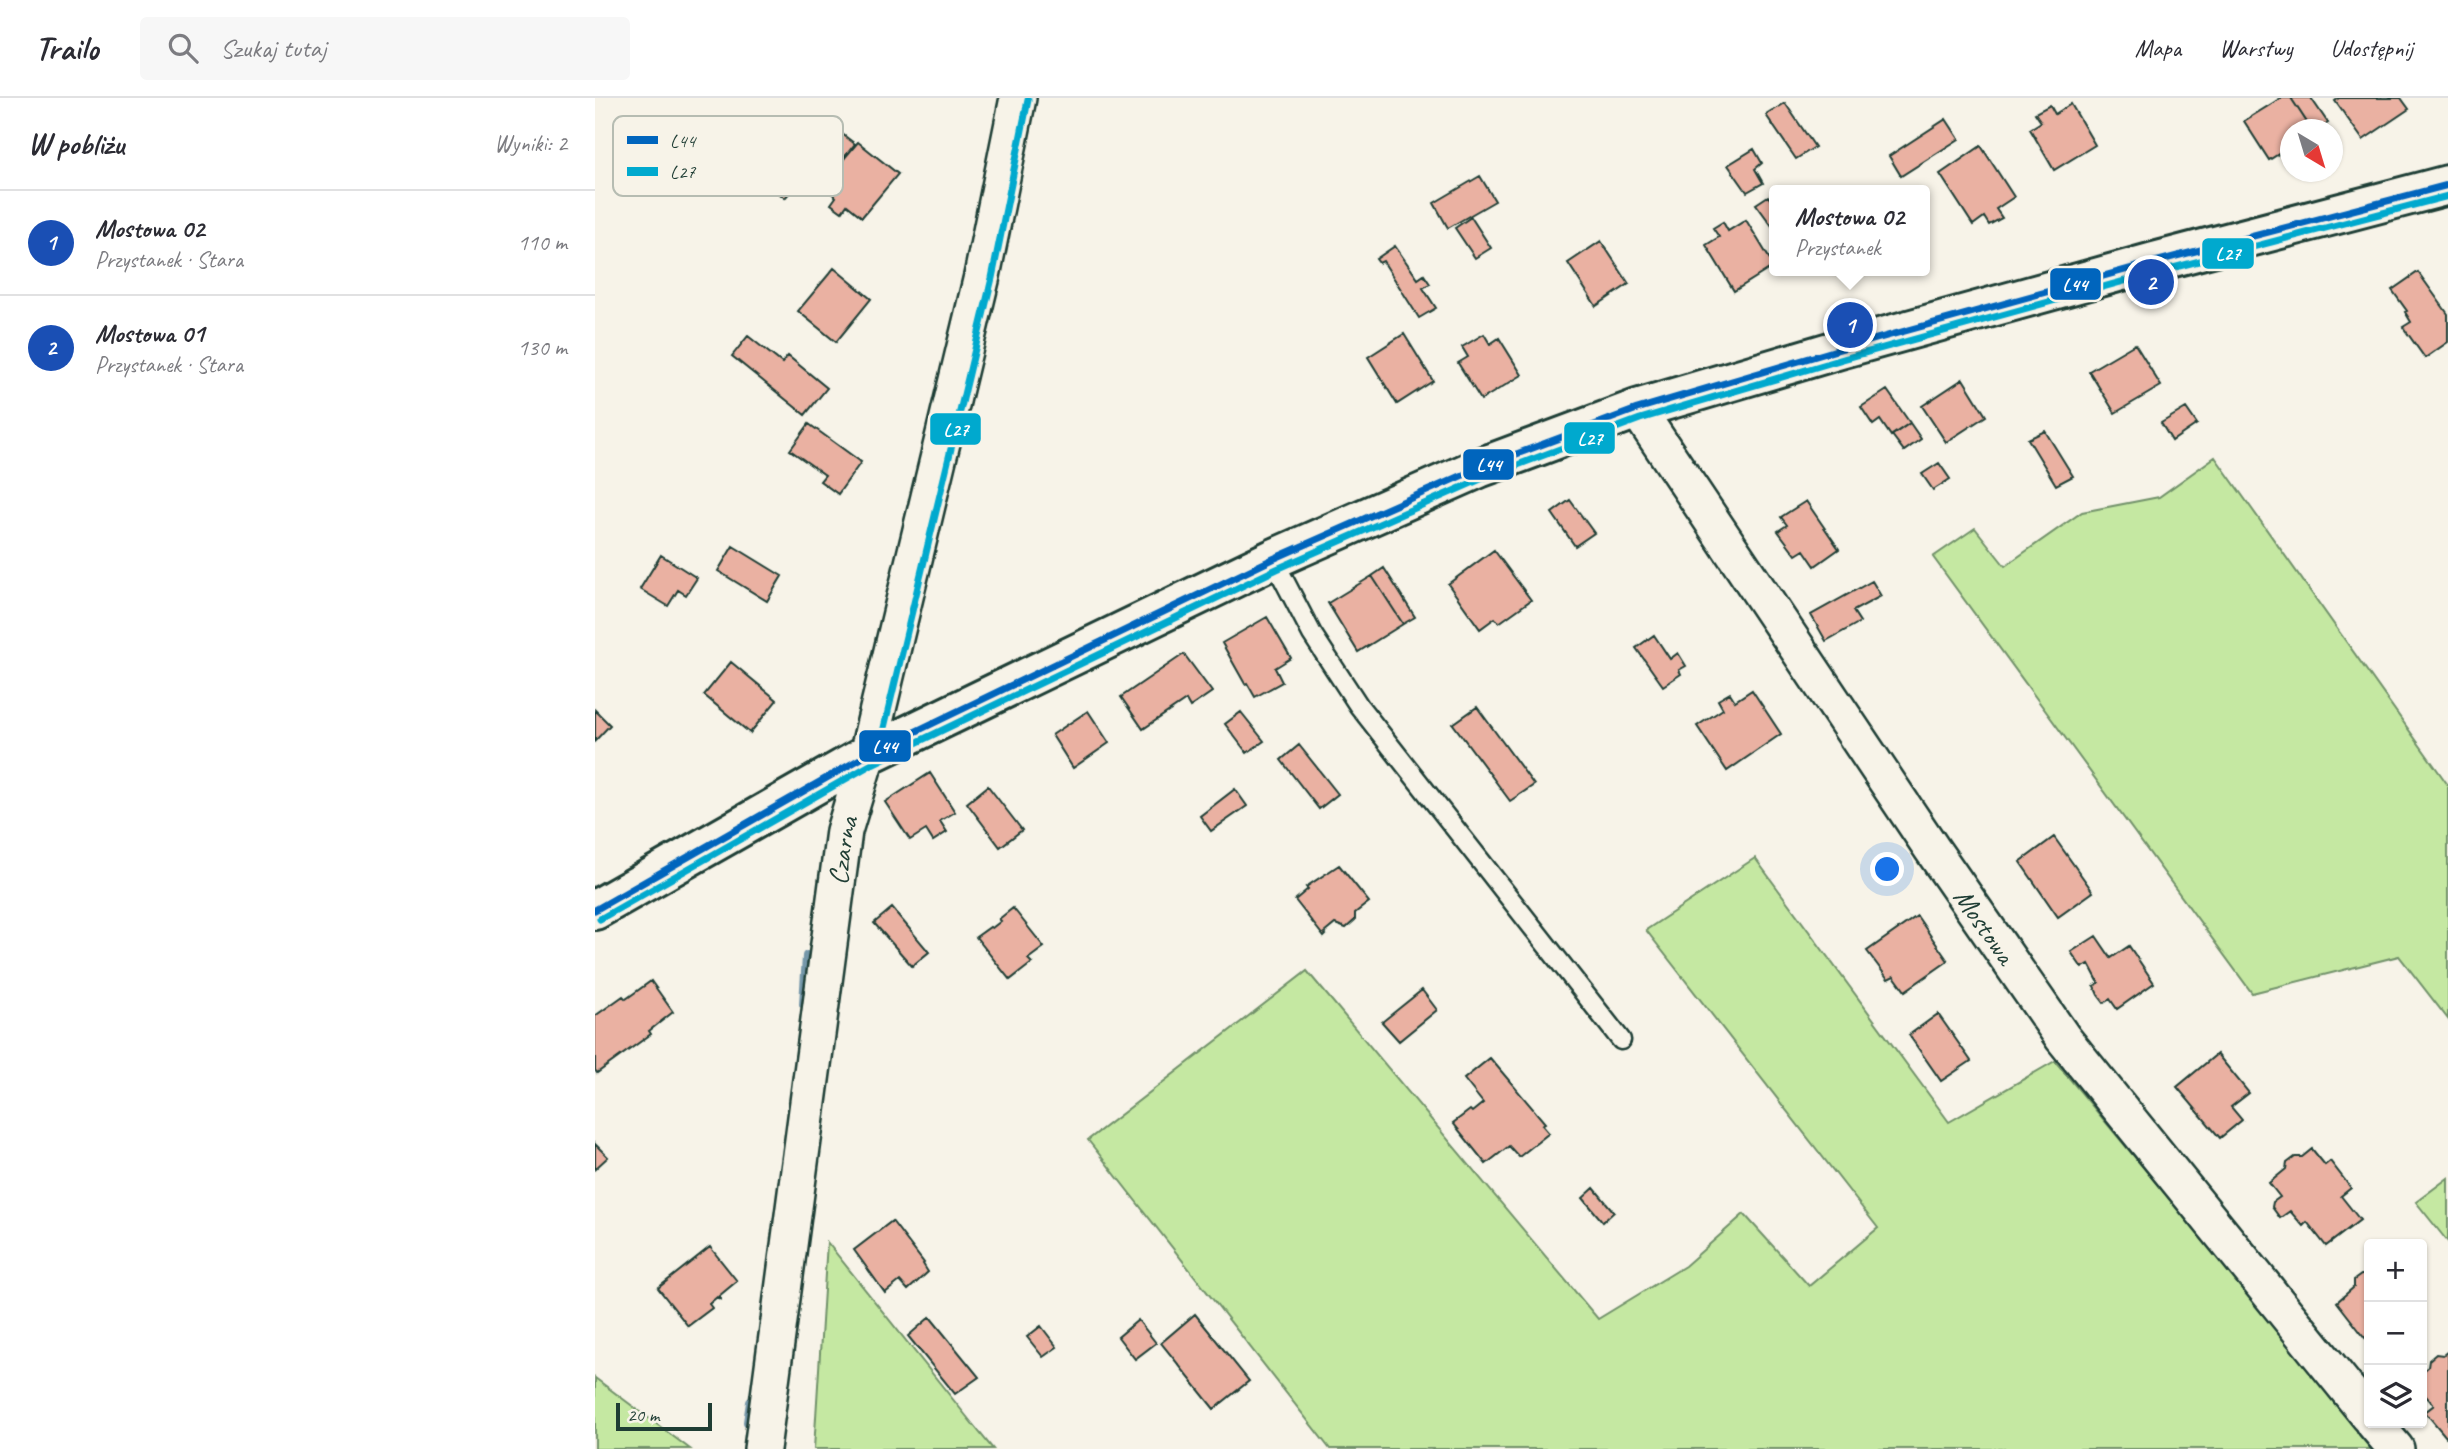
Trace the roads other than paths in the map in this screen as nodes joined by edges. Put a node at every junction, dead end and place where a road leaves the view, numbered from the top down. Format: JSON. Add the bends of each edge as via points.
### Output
{"nodes":[{"id":1,"x":1019,"y":98,"type":"edge"},
{"id":2,"x":2448,"y":185,"type":"edge"},
{"id":3,"x":1637,"y":409,"type":"junction"},
{"id":4,"x":1273,"y":559,"type":"junction"},
{"id":5,"x":867,"y":755,"type":"junction"},
{"id":6,"x":595,"y":911,"type":"edge"},
{"id":7,"x":1621,"y":1040,"type":"dead end"},
{"id":8,"x":2364,"y":1410,"type":"edge"},
{"id":9,"x":2378,"y":1428,"type":"edge"},
{"id":10,"x":762,"y":1449,"type":"edge"},
{"id":11,"x":2396,"y":1449,"type":"edge"}],
"edges":[{"from":1,"to":5,"type":"street","name":"Czarna","via":[[982,276]]},
{"from":2,"to":3,"type":"street","via":[[2154,261]]},
{"from":3,"to":4,"type":"street","via":[[1479,468]]},
{"from":3,"to":8,"type":"street","name":"Mostowa","via":[[2063,1038]]},
{"from":4,"to":5,"type":"street"},
{"from":4,"to":7,"type":"lane","via":[[1312,634],[1359,706]]},
{"from":5,"to":6,"type":"street"},
{"from":5,"to":10,"type":"street","name":"Czarna","via":[[844,831]]},
{"from":9,"to":11,"type":"street"}]}
